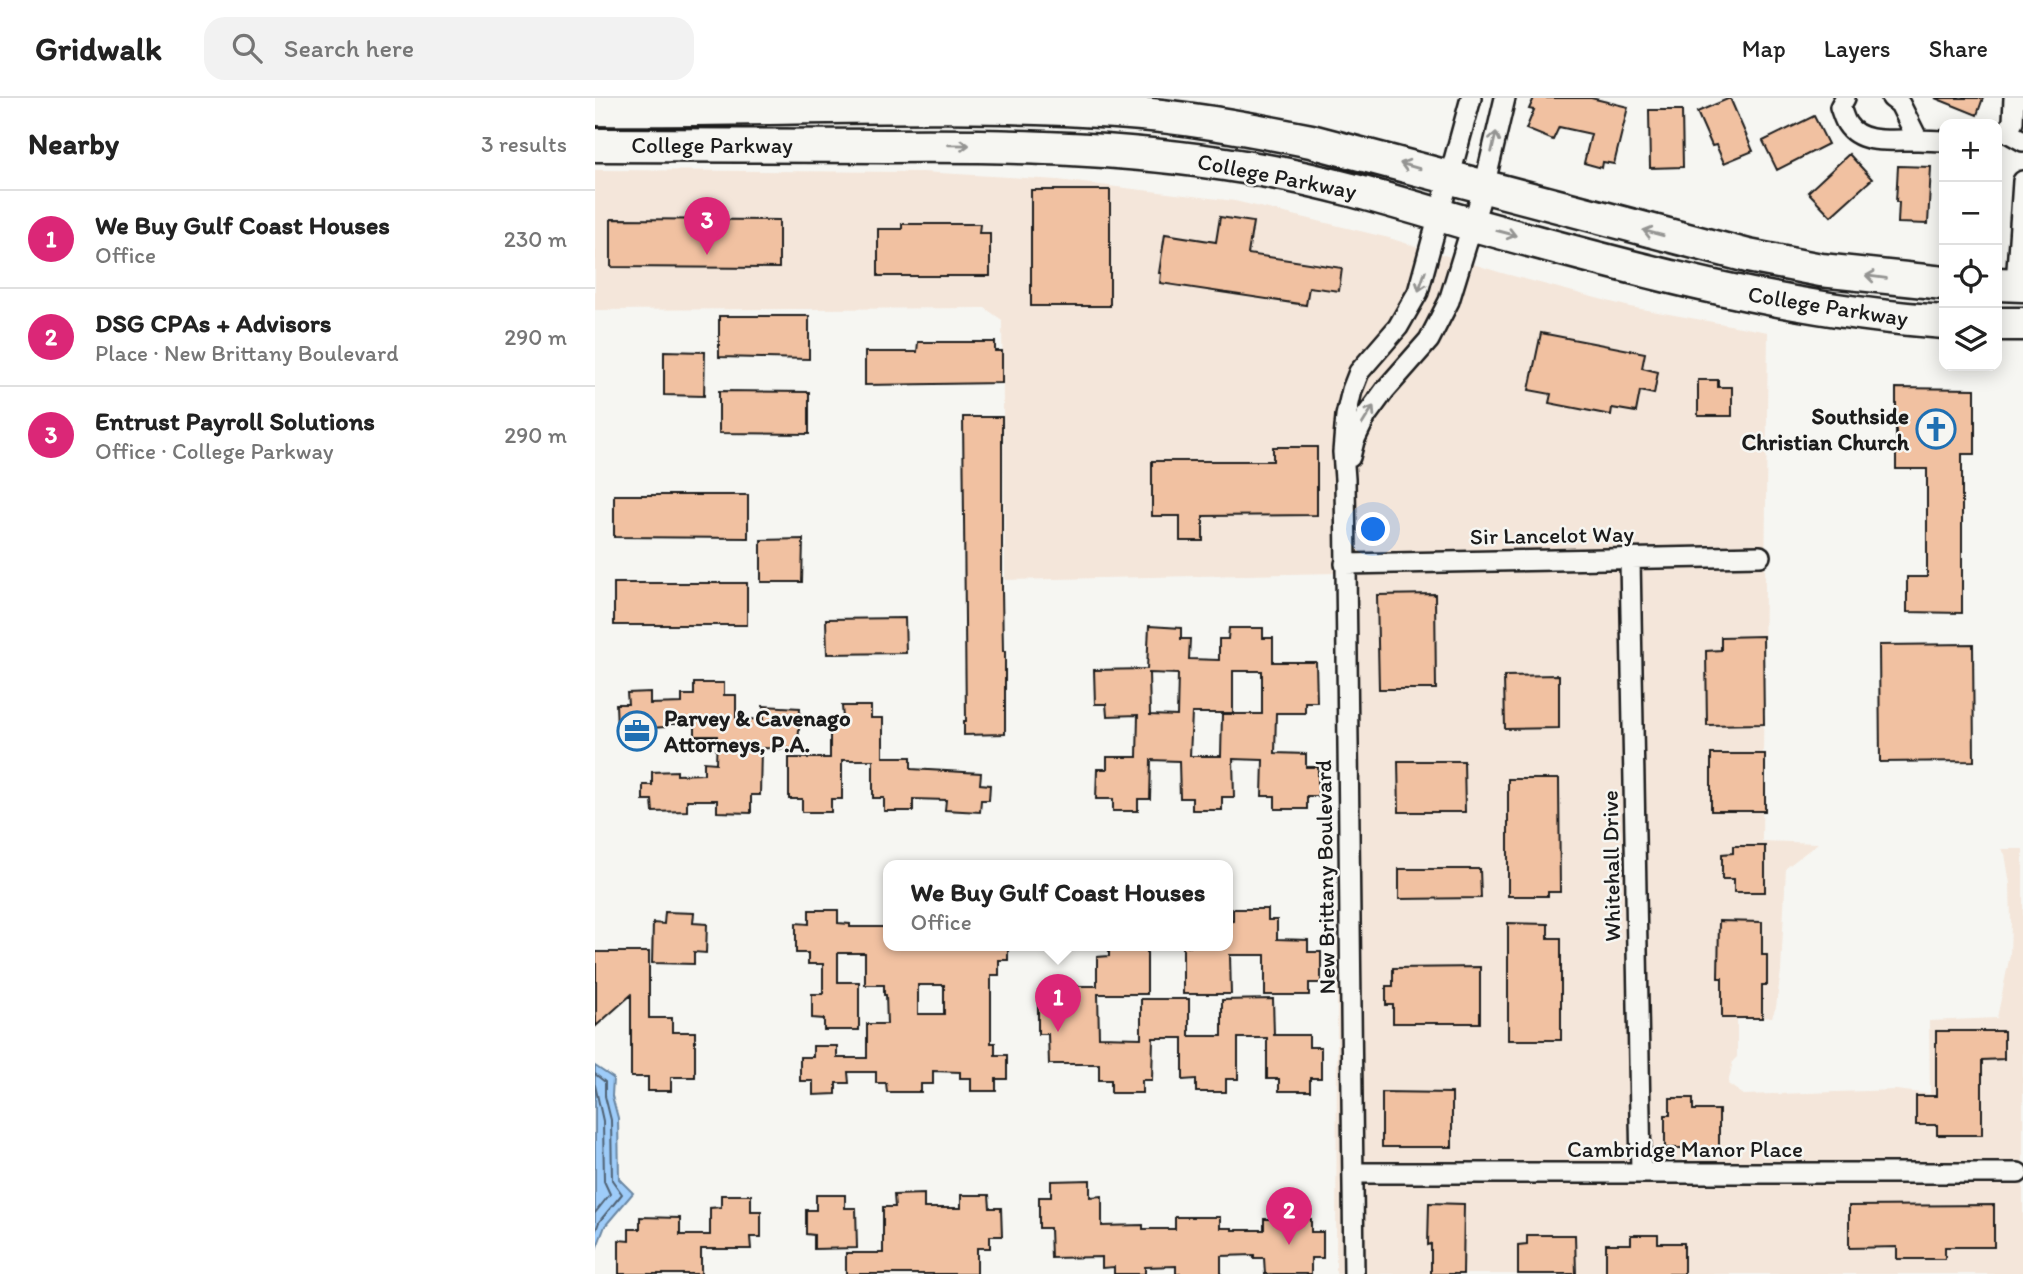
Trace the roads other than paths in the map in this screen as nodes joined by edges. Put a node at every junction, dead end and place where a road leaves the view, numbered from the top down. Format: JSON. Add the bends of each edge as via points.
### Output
{"nodes":[{"id":1,"x":1471,"y":98,"type":"edge"},
{"id":2,"x":1505,"y":98,"type":"edge"},
{"id":3,"x":1845,"y":98,"type":"edge"},
{"id":4,"x":1892,"y":98,"type":"edge"},
{"id":5,"x":2014,"y":98,"type":"edge"},
{"id":6,"x":1021,"y":103,"type":"edge"},
{"id":7,"x":891,"y":107,"type":"junction"},
{"id":8,"x":829,"y":108,"type":"junction"},
{"id":9,"x":595,"y":110,"type":"edge"},
{"id":10,"x":2009,"y":136,"type":"edge"},
{"id":11,"x":1918,"y":140,"type":"junction"},
{"id":12,"x":1939,"y":141,"type":"edge"},
{"id":13,"x":595,"y":145,"type":"edge"},
{"id":14,"x":830,"y":145,"type":"junction"},
{"id":15,"x":891,"y":146,"type":"junction"},
{"id":16,"x":1450,"y":177,"type":"junction"},
{"id":17,"x":2023,"y":181,"type":"edge"},
{"id":18,"x":1484,"y":187,"type":"junction"},
{"id":19,"x":1440,"y":215,"type":"junction"},
{"id":20,"x":1471,"y":224,"type":"junction"},
{"id":21,"x":1939,"y":282,"type":"edge"},
{"id":22,"x":2012,"y":284,"type":"edge"},
{"id":23,"x":1939,"y":321,"type":"edge"},
{"id":24,"x":2002,"y":324,"type":"edge"},
{"id":25,"x":2023,"y":324,"type":"edge"},
{"id":26,"x":1345,"y":479,"type":"junction"},
{"id":27,"x":1760,"y":556,"type":"dead end"},
{"id":28,"x":1630,"y":559,"type":"junction"},
{"id":29,"x":1345,"y":564,"type":"junction"},
{"id":30,"x":1641,"y":1172,"type":"junction"},
{"id":31,"x":1353,"y":1173,"type":"junction"},
{"id":32,"x":2018,"y":1173,"type":"dead end"},
{"id":33,"x":1354,"y":1274,"type":"edge"}],
"edges":[{"from":1,"to":16,"type":"street","name":"New Brittany Boulevard"},
{"from":18,"to":2,"type":"street","name":"New Brittany Boulevard","one_way":true},
{"from":3,"to":11,"type":"street","via":[[1840,107],[1847,125],[1861,136],[1880,141]]},
{"from":4,"to":11,"type":"street","via":[[1900,104]]},
{"from":5,"to":10,"type":"street"},
{"from":6,"to":7,"type":"main road","name":"College Parkway"},
{"from":16,"to":6,"type":"main road","name":"College Parkway","one_way":true,"via":[[1248,128]]},
{"from":7,"to":8,"type":"main road","name":"College Parkway"},
{"from":7,"to":15,"type":"main road"},
{"from":8,"to":9,"type":"main road","name":"College Parkway"},
{"from":8,"to":14,"type":"main road"},
{"from":11,"to":12,"type":"street"},
{"from":13,"to":14,"type":"main road","name":"College Parkway"},
{"from":14,"to":15,"type":"main road","name":"College Parkway"},
{"from":15,"to":19,"type":"main road","name":"College Parkway","one_way":true,"via":[[1080,148],[1187,158],[1311,181]]},
{"from":16,"to":18,"type":"main road","name":"College Parkway"},
{"from":16,"to":19,"type":"street","name":"New Brittany Boulevard"},
{"from":17,"to":22,"type":"street"},
{"from":18,"to":20,"type":"street","name":"New Brittany Boulevard"},
{"from":21,"to":18,"type":"main road","name":"College Parkway","one_way":true,"via":[[1748,256]]},
{"from":19,"to":20,"type":"main road","name":"College Parkway"},
{"from":19,"to":26,"type":"street","name":"New Brittany Boulevard","one_way":true,"via":[[1410,309],[1359,372],[1352,390],[1344,431]]},
{"from":20,"to":23,"type":"main road","name":"College Parkway","one_way":true,"via":[[1725,290],[1828,309]]},
{"from":26,"to":20,"type":"street","name":"New Brittany Boulevard","one_way":true,"via":[[1366,416],[1440,322]]},
{"from":24,"to":25,"type":"main road"},
{"from":26,"to":29,"type":"street","name":"New Brittany Boulevard"},
{"from":27,"to":28,"type":"street","name":"Sir Lancelot Way"},
{"from":28,"to":29,"type":"street","name":"Sir Lancelot Way"},
{"from":28,"to":30,"type":"street","name":"Whitehall Drive"},
{"from":29,"to":31,"type":"street","name":"New Brittany Boulevard"},
{"from":30,"to":31,"type":"street","name":"Cambridge Manor Place"},
{"from":30,"to":32,"type":"street","name":"Cambridge Manor Place"},
{"from":31,"to":33,"type":"street","name":"New Brittany Boulevard"}]}
